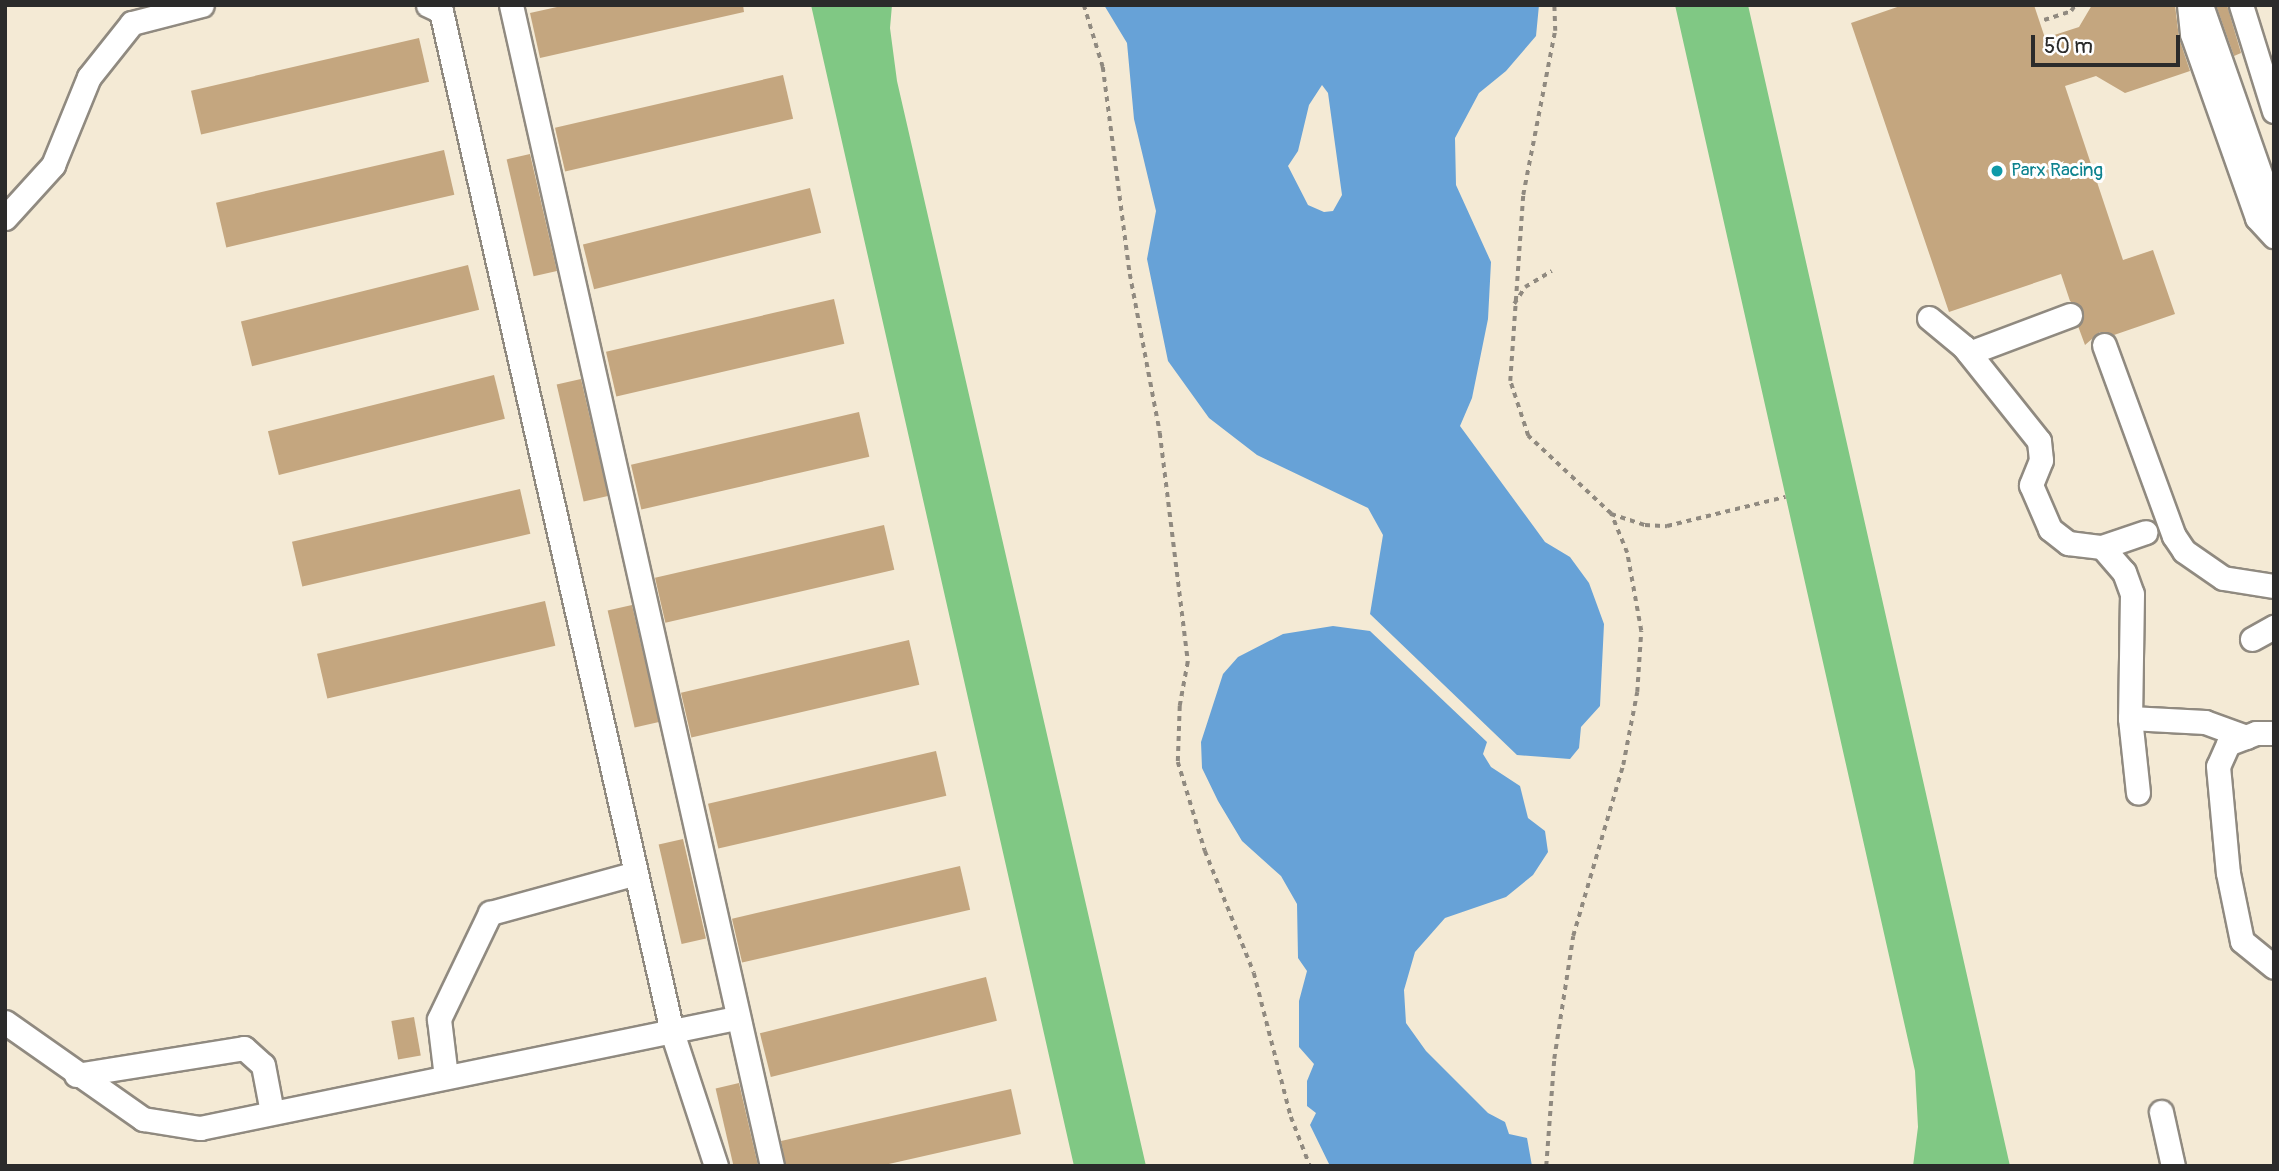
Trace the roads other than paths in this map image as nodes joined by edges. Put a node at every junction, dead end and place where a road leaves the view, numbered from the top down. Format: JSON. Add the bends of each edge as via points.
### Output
{"nodes":[{"id":1,"x":202,"y":5,"type":"edge"},
{"id":2,"x":511,"y":5,"type":"edge"},
{"id":3,"x":2189,"y":5,"type":"edge"},
{"id":4,"x":2201,"y":5,"type":"edge"},
{"id":5,"x":2241,"y":5,"type":"edge"},
{"id":6,"x":438,"y":7,"type":"edge"},
{"id":7,"x":2274,"y":111,"type":"edge"},
{"id":8,"x":2274,"y":214,"type":"edge"},
{"id":9,"x":5,"y":218,"type":"edge"},
{"id":10,"x":2274,"y":236,"type":"edge"},
{"id":11,"x":2070,"y":315,"type":"dead end"},
{"id":12,"x":1930,"y":318,"type":"dead end"},
{"id":13,"x":2104,"y":345,"type":"dead end"},
{"id":14,"x":1969,"y":353,"type":"junction"},
{"id":15,"x":2146,"y":532,"type":"dead end"},
{"id":16,"x":2102,"y":547,"type":"junction"},
{"id":17,"x":2274,"y":586,"type":"edge"},
{"id":18,"x":2274,"y":627,"type":"edge"},
{"id":19,"x":2252,"y":639,"type":"dead end"},
{"id":20,"x":2130,"y":718,"type":"junction"},
{"id":21,"x":2274,"y":733,"type":"edge"},
{"id":22,"x":2246,"y":737,"type":"junction"},
{"id":23,"x":2138,"y":793,"type":"dead end"},
{"id":24,"x":636,"y":873,"type":"junction"},
{"id":25,"x":2274,"y":967,"type":"edge"},
{"id":26,"x":736,"y":1018,"type":"junction"},
{"id":27,"x":5,"y":1022,"type":"edge"},
{"id":28,"x":672,"y":1032,"type":"junction"},
{"id":29,"x":76,"y":1075,"type":"junction"},
{"id":30,"x":446,"y":1077,"type":"junction"},
{"id":31,"x":282,"y":1109,"type":"junction"},
{"id":32,"x":2161,"y":1112,"type":"dead end"},
{"id":33,"x":716,"y":1166,"type":"edge"},
{"id":34,"x":772,"y":1166,"type":"edge"},
{"id":35,"x":2173,"y":1166,"type":"edge"}],
"edges":[{"from":1,"to":9,"type":"street","via":[[132,23],[89,78],[52,165]]},
{"from":2,"to":26,"type":"street"},
{"from":3,"to":10,"type":"street","via":[[2192,34],[2258,218]]},
{"from":4,"to":8,"type":"street"},
{"from":5,"to":7,"type":"street"},
{"from":6,"to":24,"type":"street"},
{"from":11,"to":14,"type":"street"},
{"from":12,"to":14,"type":"street"},
{"from":13,"to":17,"type":"street","via":[[2174,536],[2200,564],[2223,578]]},
{"from":14,"to":16,"type":"street","via":[[2039,441],[2041,460],[2031,485],[2050,529],[2068,543]]},
{"from":15,"to":16,"type":"street"},
{"from":16,"to":20,"type":"street","via":[[2124,572],[2132,594]]},
{"from":18,"to":19,"type":"street"},
{"from":20,"to":22,"type":"street","via":[[2205,722]]},
{"from":20,"to":23,"type":"street"},
{"from":21,"to":22,"type":"street"},
{"from":22,"to":25,"type":"street","via":[[2228,744],[2218,766],[2228,873],[2242,941]]},
{"from":24,"to":28,"type":"street"},
{"from":24,"to":30,"type":"street","via":[[490,912],[439,1019]]},
{"from":26,"to":28,"type":"street"},
{"from":26,"to":34,"type":"street"},
{"from":27,"to":29,"type":"street"},
{"from":28,"to":30,"type":"street"},
{"from":28,"to":33,"type":"street"},
{"from":29,"to":31,"type":"street","via":[[157,1124],[200,1128]]},
{"from":29,"to":31,"type":"street","via":[[244,1048],[263,1065]]},
{"from":30,"to":31,"type":"street"},
{"from":32,"to":35,"type":"street"}]}
